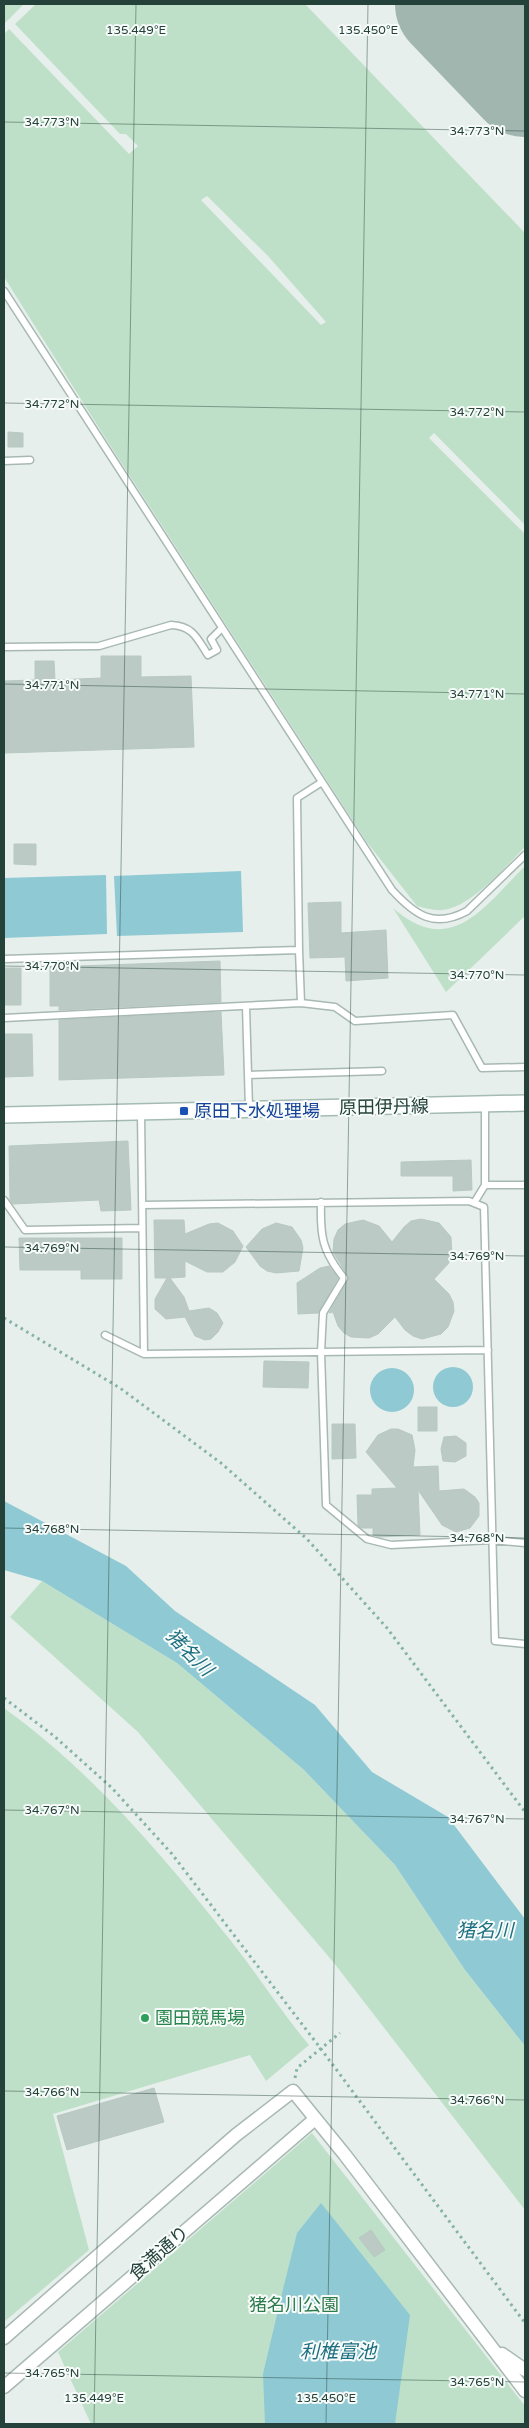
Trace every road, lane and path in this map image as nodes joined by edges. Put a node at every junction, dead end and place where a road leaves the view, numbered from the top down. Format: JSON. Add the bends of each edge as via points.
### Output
{"nodes":[{"id":1,"x":4,"y":291,"type":"edge"},
{"id":2,"x":30,"y":460,"type":"dead end"},
{"id":3,"x":4,"y":461,"type":"edge"},
{"id":4,"x":222,"y":628,"type":"junction"},
{"id":5,"x":4,"y":647,"type":"edge"},
{"id":6,"x":322,"y":782,"type":"junction"},
{"id":7,"x":525,"y":855,"type":"edge"},
{"id":8,"x":300,"y":950,"type":"junction"},
{"id":9,"x":4,"y":959,"type":"edge"},
{"id":10,"x":301,"y":1003,"type":"junction"},
{"id":11,"x":246,"y":1006,"type":"junction"},
{"id":12,"x":4,"y":1018,"type":"edge"},
{"id":13,"x":525,"y":1067,"type":"edge"},
{"id":14,"x":382,"y":1072,"type":"dead end"},
{"id":15,"x":248,"y":1075,"type":"junction"},
{"id":16,"x":525,"y":1103,"type":"edge"},
{"id":17,"x":485,"y":1104,"type":"junction"},
{"id":18,"x":249,"y":1110,"type":"junction"},
{"id":19,"x":141,"y":1112,"type":"junction"},
{"id":20,"x":4,"y":1115,"type":"edge"},
{"id":21,"x":525,"y":1184,"type":"edge"},
{"id":22,"x":485,"y":1185,"type":"junction"},
{"id":23,"x":4,"y":1200,"type":"edge"},
{"id":24,"x":321,"y":1202,"type":"junction"},
{"id":25,"x":474,"y":1203,"type":"junction"},
{"id":26,"x":142,"y":1204,"type":"junction"},
{"id":27,"x":142,"y":1228,"type":"junction"},
{"id":28,"x":4,"y":1318,"type":"edge"},
{"id":29,"x":105,"y":1335,"type":"dead end"},
{"id":30,"x":488,"y":1350,"type":"junction"},
{"id":31,"x":321,"y":1352,"type":"junction"},
{"id":32,"x":144,"y":1354,"type":"junction"},
{"id":33,"x":492,"y":1540,"type":"junction"},
{"id":34,"x":525,"y":1543,"type":"edge"},
{"id":35,"x":525,"y":1644,"type":"edge"},
{"id":36,"x":4,"y":1698,"type":"edge"},
{"id":37,"x":525,"y":1812,"type":"edge"},
{"id":38,"x":340,"y":2034,"type":"dead end"},
{"id":39,"x":321,"y":2049,"type":"junction"},
{"id":40,"x":297,"y":2068,"type":"dead end"},
{"id":41,"x":315,"y":2118,"type":"junction"},
{"id":42,"x":525,"y":2323,"type":"edge"},
{"id":43,"x":4,"y":2338,"type":"edge"},
{"id":44,"x":487,"y":2344,"type":"junction"},
{"id":45,"x":525,"y":2370,"type":"edge"},
{"id":46,"x":4,"y":2387,"type":"edge"},
{"id":47,"x":525,"y":2391,"type":"edge"}],
"edges":[{"from":1,"to":4,"type":"lane"},
{"from":2,"to":3,"type":"lane"},
{"from":4,"to":5,"type":"lane","via":[[211,639],[216,650],[208,655],[192,632],[182,626],[170,626],[99,646]]},
{"from":4,"to":6,"type":"lane"},
{"from":6,"to":7,"type":"lane","via":[[392,890],[407,906],[433,919],[455,917],[467,911]]},
{"from":6,"to":8,"type":"lane","via":[[297,798]]},
{"from":8,"to":9,"type":"lane"},
{"from":8,"to":10,"type":"lane"},
{"from":10,"to":11,"type":"lane"},
{"from":10,"to":13,"type":"lane","via":[[335,1007],[355,1021],[453,1015],[482,1068]]},
{"from":11,"to":12,"type":"lane"},
{"from":11,"to":15,"type":"lane"},
{"from":14,"to":15,"type":"lane"},
{"from":15,"to":18,"type":"lane"},
{"from":16,"to":17,"type":"street","name":"原田伊丹線"},
{"from":17,"to":18,"type":"street","name":"原田伊丹線"},
{"from":17,"to":22,"type":"lane"},
{"from":18,"to":19,"type":"street","name":"原田伊丹線"},
{"from":19,"to":20,"type":"street","name":"原田伊丹線"},
{"from":19,"to":26,"type":"lane"},
{"from":21,"to":22,"type":"lane"},
{"from":22,"to":25,"type":"lane"},
{"from":23,"to":27,"type":"lane","via":[[25,1230]]},
{"from":24,"to":25,"type":"lane"},
{"from":24,"to":26,"type":"lane"},
{"from":24,"to":31,"type":"lane","via":[[323,1245],[344,1278],[323,1313]]},
{"from":25,"to":30,"type":"lane","via":[[484,1207]]},
{"from":26,"to":27,"type":"lane"},
{"from":27,"to":32,"type":"lane"},
{"from":28,"to":37,"type":"path","via":[[120,1388],[221,1463],[307,1539],[387,1628]]},
{"from":29,"to":32,"type":"lane"},
{"from":30,"to":31,"type":"lane"},
{"from":30,"to":33,"type":"lane"},
{"from":31,"to":32,"type":"lane"},
{"from":31,"to":33,"type":"lane","via":[[326,1505],[367,1539],[391,1545]]},
{"from":33,"to":34,"type":"lane"},
{"from":33,"to":35,"type":"lane","via":[[494,1641]]},
{"from":36,"to":39,"type":"path","via":[[54,1736],[112,1788],[172,1854]]},
{"from":38,"to":39,"type":"path"},
{"from":39,"to":40,"type":"path"},
{"from":39,"to":42,"type":"path"},
{"from":41,"to":43,"type":"street","via":[[293,2091],[236,2135]]},
{"from":41,"to":44,"type":"street"},
{"from":41,"to":46,"type":"street","name":"食満通り"},
{"from":44,"to":45,"type":"street"},
{"from":44,"to":47,"type":"street"}]}
